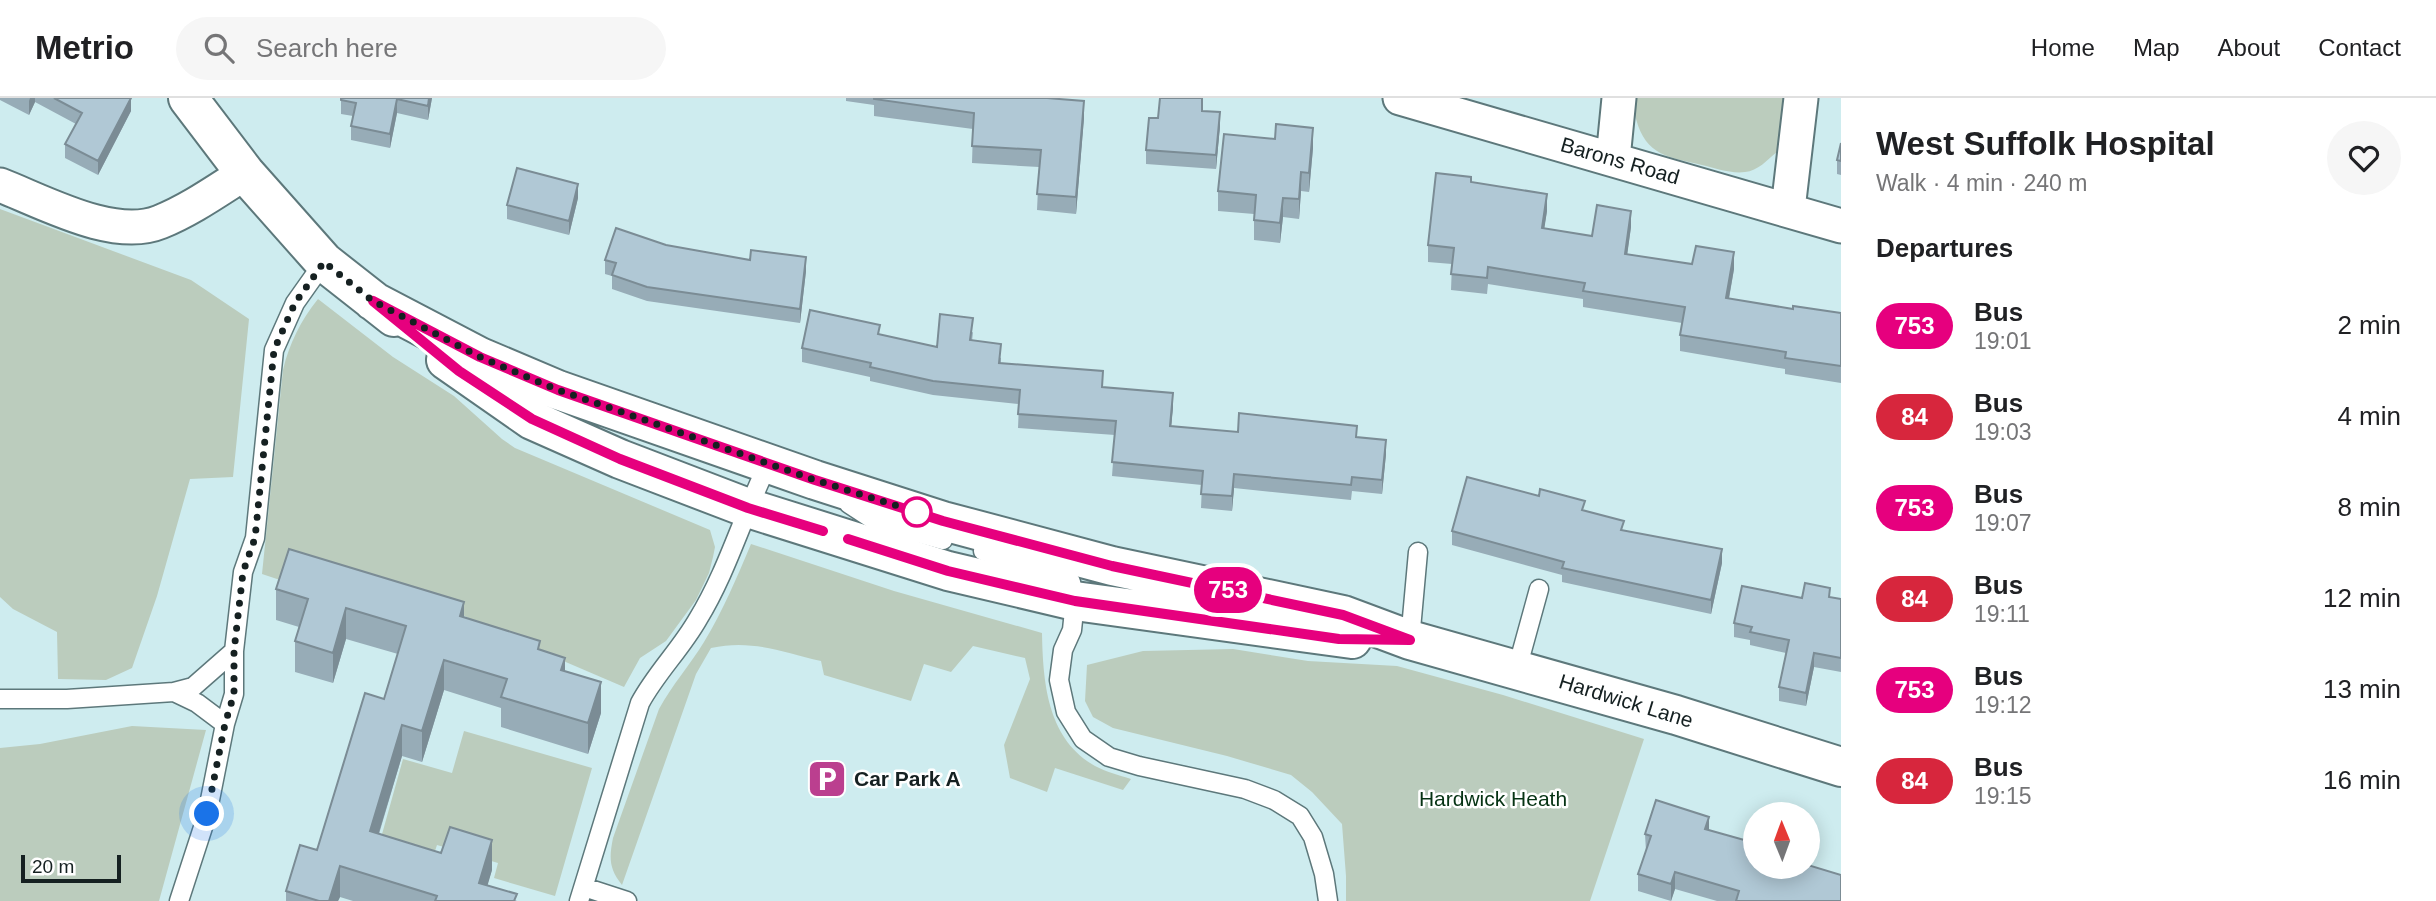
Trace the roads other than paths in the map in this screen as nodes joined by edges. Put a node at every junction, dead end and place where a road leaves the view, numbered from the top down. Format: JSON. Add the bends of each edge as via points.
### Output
{"nodes":[{"id":1,"x":1399,"y":98,"type":"edge"},
{"id":2,"x":1619,"y":98,"type":"edge"},
{"id":3,"x":1801,"y":98,"type":"edge"},
{"id":4,"x":192,"y":100,"type":"edge"},
{"id":5,"x":1614,"y":159,"type":"junction"},
{"id":6,"x":245,"y":173,"type":"junction"},
{"id":7,"x":0,"y":185,"type":"edge"},
{"id":8,"x":1788,"y":209,"type":"junction"},
{"id":9,"x":1841,"y":226,"type":"edge"},
{"id":10,"x":324,"y":262,"type":"junction"},
{"id":11,"x":373,"y":301,"type":"junction"},
{"id":12,"x":798,"y":474,"type":"junction"},
{"id":13,"x":743,"y":521,"type":"junction"},
{"id":14,"x":1418,"y":552,"type":"dead end"},
{"id":15,"x":1539,"y":589,"type":"dead end"},
{"id":16,"x":1073,"y":616,"type":"junction"},
{"id":17,"x":1410,"y":640,"type":"junction"},
{"id":18,"x":234,"y":651,"type":"junction"},
{"id":19,"x":1517,"y":669,"type":"junction"},
{"id":20,"x":174,"y":692,"type":"junction"},
{"id":21,"x":0,"y":699,"type":"edge"},
{"id":22,"x":225,"y":724,"type":"junction"},
{"id":23,"x":1841,"y":767,"type":"edge"},
{"id":24,"x":582,"y":894,"type":"edge"},
{"id":25,"x":179,"y":901,"type":"edge"},
{"id":26,"x":627,"y":901,"type":"edge"},
{"id":27,"x":1328,"y":901,"type":"edge"}],
"edges":[{"from":1,"to":5,"type":"street","name":"Barons Road"},
{"from":2,"to":5,"type":"street"},
{"from":3,"to":8,"type":"street"},
{"from":4,"to":6,"type":"street","name":"Hardwick Lane"},
{"from":5,"to":8,"type":"street","name":"Barons Road"},
{"from":6,"to":7,"type":"street","via":[[159,223],[130,229],[98,223]]},
{"from":6,"to":10,"type":"street","name":"Hardwick Lane"},
{"from":8,"to":9,"type":"street","name":"Barons Road"},
{"from":10,"to":11,"type":"street","name":"Hardwick Lane"},
{"from":10,"to":18,"type":"lane","via":[[295,303],[274,350],[255,538],[243,572]]},
{"from":11,"to":12,"type":"street","name":"Hardwick Lane","via":[[480,357],[558,390]]},
{"from":11,"to":13,"type":"street","name":"Hardwick Lane","via":[[459,371],[532,419],[694,487]]},
{"from":12,"to":13,"type":"lane","via":[[769,471]]},
{"from":12,"to":16,"type":"lane","via":[[874,521],[1058,572],[1071,583]]},
{"from":12,"to":17,"type":"street","name":"Hardwick Lane","via":[[943,521],[1112,566],[1343,615]]},
{"from":13,"to":16,"type":"street","name":"Hardwick Lane","via":[[948,571]]},
{"from":13,"to":24,"type":"lane","via":[[697,622],[640,703]]},
{"from":14,"to":17,"type":"lane"},
{"from":15,"to":19,"type":"lane"},
{"from":16,"to":17,"type":"street","name":"Hardwick Lane","via":[[1223,622],[1339,639]]},
{"from":16,"to":27,"type":"lane","via":[[1059,680],[1066,712],[1083,739],[1109,757],[1245,789],[1300,816],[1313,837]]},
{"from":17,"to":19,"type":"street","name":"Hardwick Lane"},
{"from":18,"to":20,"type":"lane","via":[[192,687]]},
{"from":18,"to":22,"type":"lane","via":[[234,694]]},
{"from":19,"to":23,"type":"street","name":"Hardwick Lane"},
{"from":20,"to":21,"type":"lane"},
{"from":20,"to":22,"type":"lane"},
{"from":22,"to":25,"type":"lane","via":[[207,814]]},
{"from":24,"to":26,"type":"lane"}]}
